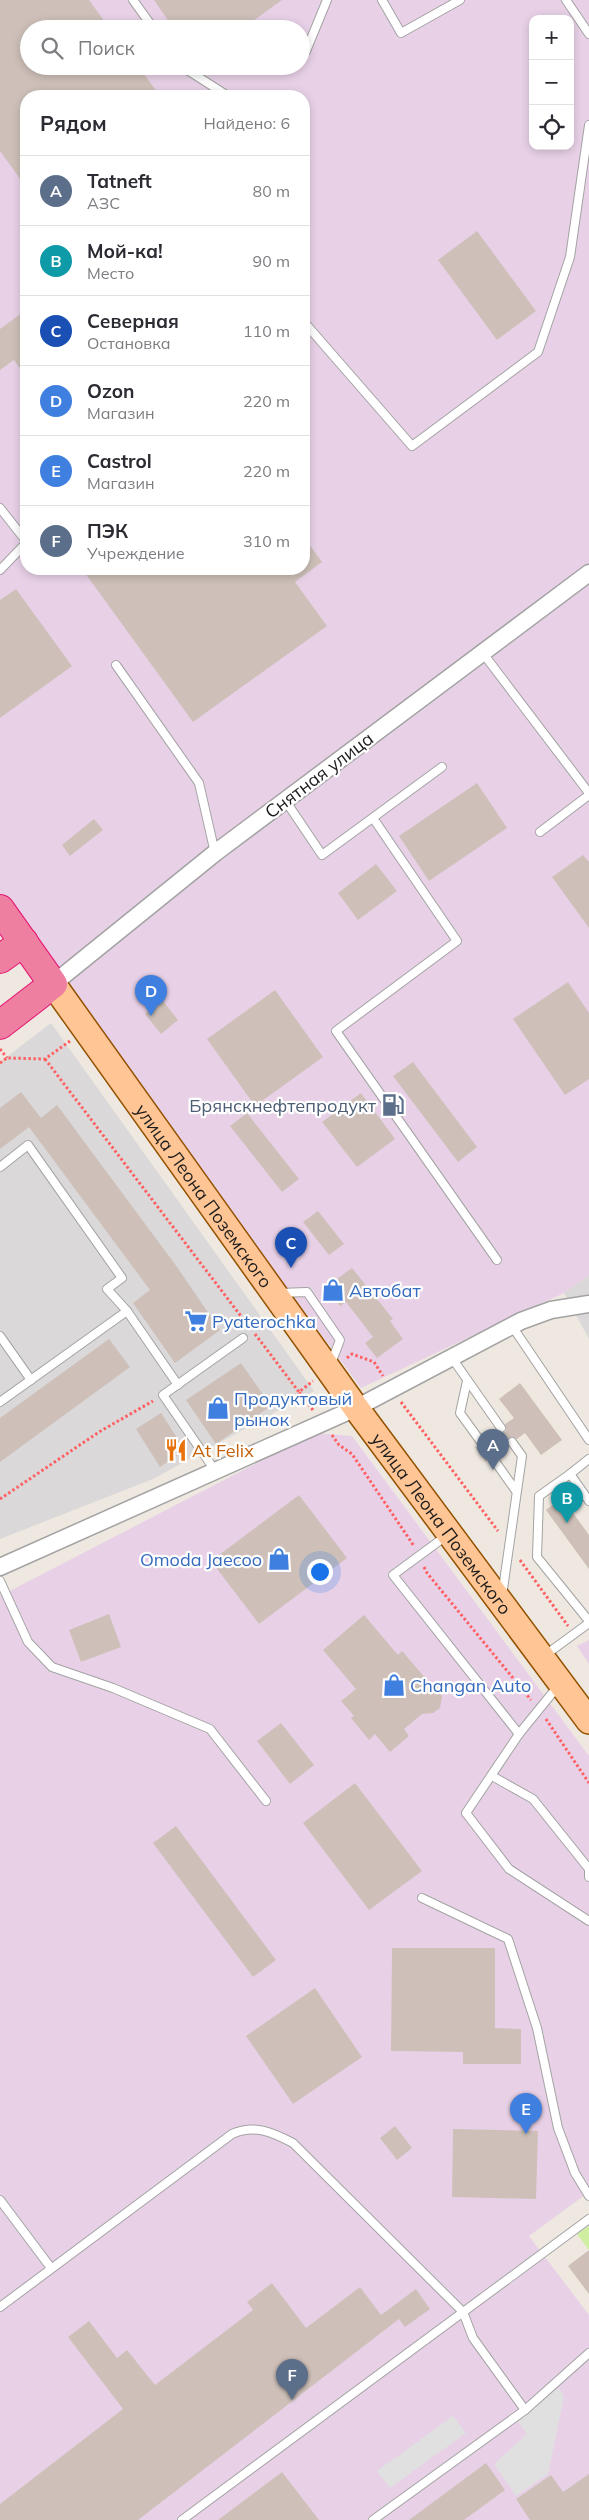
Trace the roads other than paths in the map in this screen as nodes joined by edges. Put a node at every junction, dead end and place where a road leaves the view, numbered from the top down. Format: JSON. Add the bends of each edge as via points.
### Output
{"nodes":[{"id":1,"x":133,"y":0,"type":"edge"},
{"id":2,"x":327,"y":0,"type":"edge"},
{"id":3,"x":382,"y":0,"type":"edge"},
{"id":4,"x":460,"y":0,"type":"edge"},
{"id":5,"x":566,"y":0,"type":"edge"},
{"id":6,"x":147,"y":20,"type":"edge"},
{"id":7,"x":589,"y":34,"type":"edge"},
{"id":8,"x":310,"y":41,"type":"edge"},
{"id":9,"x":195,"y":75,"type":"edge"},
{"id":10,"x":219,"y":90,"type":"edge"},
{"id":11,"x":589,"y":125,"type":"edge"},
{"id":12,"x":310,"y":329,"type":"edge"},
{"id":13,"x":0,"y":508,"type":"edge"},
{"id":14,"x":20,"y":534,"type":"edge"},
{"id":15,"x":20,"y":548,"type":"edge"},
{"id":16,"x":0,"y":570,"type":"edge"},
{"id":17,"x":589,"y":573,"type":"edge"},
{"id":18,"x":482,"y":652,"type":"junction"},
{"id":19,"x":116,"y":666,"type":"dead end"},
{"id":20,"x":442,"y":767,"type":"dead end"},
{"id":21,"x":589,"y":794,"type":"edge"},
{"id":22,"x":285,"y":800,"type":"junction"},
{"id":23,"x":373,"y":818,"type":"junction"},
{"id":24,"x":540,"y":832,"type":"dead end"},
{"id":25,"x":215,"y":853,"type":"junction"},
{"id":26,"x":0,"y":909,"type":"edge"},
{"id":27,"x":24,"y":942,"type":"junction"},
{"id":28,"x":0,"y":959,"type":"edge"},
{"id":29,"x":54,"y":984,"type":"junction"},
{"id":30,"x":0,"y":1024,"type":"edge"},
{"id":31,"x":0,"y":1167,"type":"edge"},
{"id":32,"x":497,"y":1260,"type":"dead end"},
{"id":33,"x":589,"y":1304,"type":"edge"},
{"id":34,"x":127,"y":1311,"type":"junction"},
{"id":35,"x":512,"y":1326,"type":"junction"},
{"id":36,"x":0,"y":1336,"type":"edge"},
{"id":37,"x":244,"y":1338,"type":"dead end"},
{"id":38,"x":452,"y":1358,"type":"junction"},
{"id":39,"x":31,"y":1380,"type":"junction"},
{"id":40,"x":467,"y":1380,"type":"junction"},
{"id":41,"x":178,"y":1385,"type":"junction"},
{"id":42,"x":0,"y":1402,"type":"edge"},
{"id":43,"x":356,"y":1408,"type":"junction"},
{"id":44,"x":501,"y":1428,"type":"dead end"},
{"id":45,"x":589,"y":1440,"type":"edge"},
{"id":46,"x":481,"y":1442,"type":"dead end"},
{"id":47,"x":512,"y":1442,"type":"dead end"},
{"id":48,"x":492,"y":1457,"type":"dead end"},
{"id":49,"x":589,"y":1459,"type":"edge"},
{"id":50,"x":216,"y":1472,"type":"junction"},
{"id":51,"x":570,"y":1474,"type":"junction"},
{"id":52,"x":516,"y":1491,"type":"junction"},
{"id":53,"x":589,"y":1501,"type":"edge"},
{"id":54,"x":450,"y":1533,"type":"junction"},
{"id":55,"x":0,"y":1568,"type":"edge"},
{"id":56,"x":0,"y":1581,"type":"edge"},
{"id":57,"x":501,"y":1603,"type":"junction"},
{"id":58,"x":589,"y":1622,"type":"edge"},
{"id":59,"x":542,"y":1658,"type":"junction"},
{"id":60,"x":561,"y":1683,"type":"junction"},
{"id":61,"x":589,"y":1721,"type":"edge"},
{"id":62,"x":519,"y":1734,"type":"junction"},
{"id":63,"x":492,"y":1776,"type":"junction"},
{"id":64,"x":266,"y":1800,"type":"dead end"},
{"id":65,"x":589,"y":1876,"type":"edge"},
{"id":66,"x":422,"y":1898,"type":"dead end"},
{"id":67,"x":589,"y":1921,"type":"edge"},
{"id":68,"x":589,"y":2196,"type":"edge"},
{"id":69,"x":0,"y":2200,"type":"edge"},
{"id":70,"x":589,"y":2219,"type":"edge"},
{"id":71,"x":51,"y":2268,"type":"junction"},
{"id":72,"x":0,"y":2307,"type":"edge"},
{"id":73,"x":463,"y":2312,"type":"junction"},
{"id":74,"x":589,"y":2353,"type":"edge"},
{"id":75,"x":525,"y":2410,"type":"junction"},
{"id":76,"x":182,"y":2520,"type":"edge"},
{"id":77,"x":373,"y":2520,"type":"edge"}],
"edges":[{"from":1,"to":6,"type":"lane"},
{"from":2,"to":8,"type":"lane"},
{"from":3,"to":4,"type":"lane","via":[[402,33]]},
{"from":5,"to":7,"type":"lane"},
{"from":9,"to":10,"type":"lane"},
{"from":11,"to":12,"type":"lane","via":[[570,257],[538,352],[412,446]]},
{"from":13,"to":14,"type":"lane"},
{"from":15,"to":16,"type":"lane"},
{"from":17,"to":18,"type":"street","name":"Снятная улица"},
{"from":18,"to":21,"type":"lane"},
{"from":18,"to":22,"type":"street","name":"Снятная улица"},
{"from":19,"to":25,"type":"lane","via":[[199,783]]},
{"from":20,"to":23,"type":"lane"},
{"from":21,"to":24,"type":"lane"},
{"from":22,"to":23,"type":"lane","via":[[322,855]]},
{"from":22,"to":25,"type":"street","name":"Снятная улица"},
{"from":23,"to":32,"type":"lane","via":[[457,941],[336,1031]]},
{"from":25,"to":29,"type":"street","name":"Снятная улица"},
{"from":26,"to":27,"type":"highway","name":"улица Леона Поземского"},
{"from":27,"to":28,"type":"highway"},
{"from":27,"to":29,"type":"highway","name":"улица Леона Поземского"},
{"from":29,"to":30,"type":"highway"},
{"from":29,"to":43,"type":"main road","name":"улица Леона Поземского"},
{"from":31,"to":34,"type":"lane","via":[[28,1145],[122,1278],[107,1288]]},
{"from":33,"to":35,"type":"street","via":[[552,1310]]},
{"from":34,"to":39,"type":"lane"},
{"from":34,"to":41,"type":"lane"},
{"from":35,"to":38,"type":"street"},
{"from":35,"to":45,"type":"lane"},
{"from":36,"to":39,"type":"lane"},
{"from":37,"to":41,"type":"lane"},
{"from":38,"to":40,"type":"lane"},
{"from":38,"to":43,"type":"street"},
{"from":39,"to":42,"type":"lane"},
{"from":40,"to":44,"type":"lane"},
{"from":40,"to":46,"type":"lane","via":[[460,1413]]},
{"from":41,"to":50,"type":"lane","via":[[164,1395]]},
{"from":43,"to":50,"type":"street"},
{"from":43,"to":54,"type":"main road","name":"улица Леона Поземского"},
{"from":47,"to":52,"type":"lane","via":[[522,1456]]},
{"from":48,"to":52,"type":"lane"},
{"from":49,"to":51,"type":"lane"},
{"from":50,"to":55,"type":"street"},
{"from":51,"to":53,"type":"lane"},
{"from":51,"to":58,"type":"lane","via":[[539,1496],[536,1557]]},
{"from":52,"to":57,"type":"lane"},
{"from":54,"to":57,"type":"main road","name":"улица Леона Поземского"},
{"from":54,"to":62,"type":"lane","via":[[393,1576]]},
{"from":56,"to":64,"type":"lane","via":[[28,1642],[52,1668],[113,1688],[210,1729]]},
{"from":57,"to":59,"type":"main road","name":"улица Леона Поземского"},
{"from":58,"to":59,"type":"lane"},
{"from":59,"to":60,"type":"main road","name":"улица Леона Поземского"},
{"from":60,"to":61,"type":"main road","name":"улица Леона Поземского"},
{"from":60,"to":62,"type":"lane"},
{"from":62,"to":63,"type":"lane"},
{"from":63,"to":65,"type":"lane","via":[[533,1799],[589,1869]]},
{"from":63,"to":67,"type":"lane","via":[[466,1813],[509,1869]]},
{"from":66,"to":68,"type":"lane","via":[[508,1939],[537,2028],[558,2128]]},
{"from":69,"to":71,"type":"lane"},
{"from":70,"to":73,"type":"lane"},
{"from":71,"to":72,"type":"lane"},
{"from":71,"to":73,"type":"lane","via":[[232,2134],[245,2128],[276,2134],[292,2143]]},
{"from":73,"to":75,"type":"lane","via":[[473,2338]]},
{"from":73,"to":76,"type":"lane"},
{"from":74,"to":75,"type":"lane"},
{"from":75,"to":77,"type":"lane"}]}
